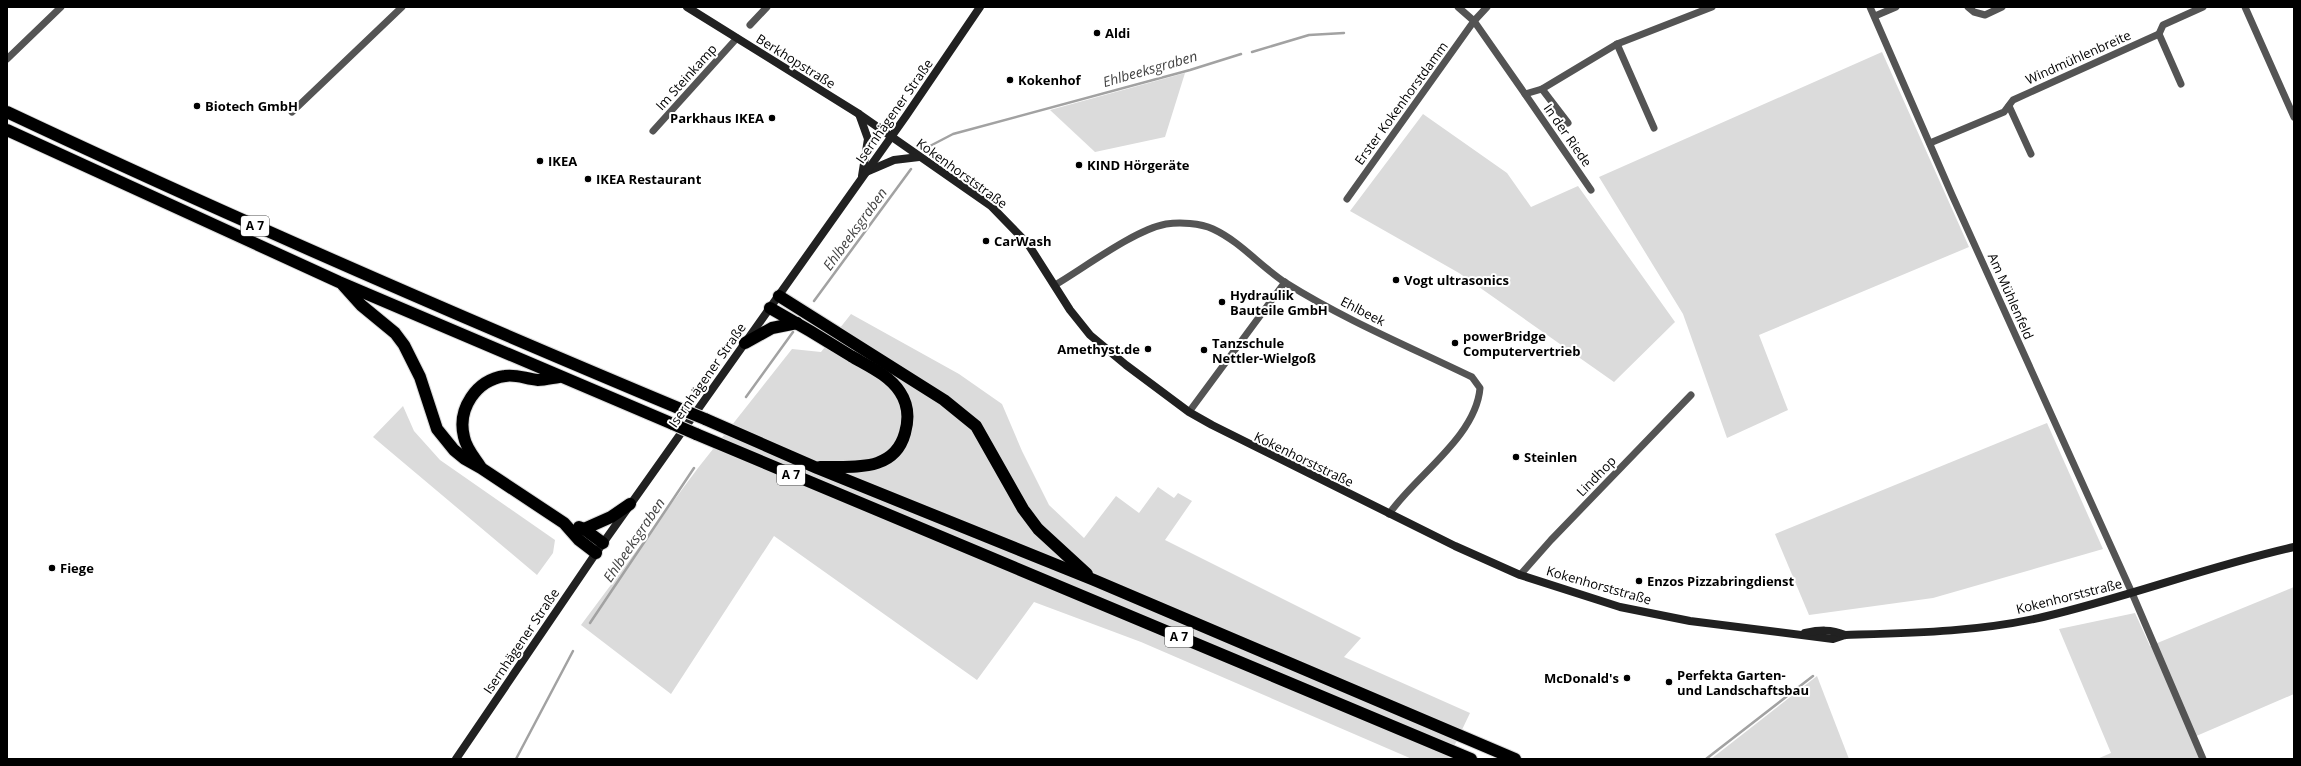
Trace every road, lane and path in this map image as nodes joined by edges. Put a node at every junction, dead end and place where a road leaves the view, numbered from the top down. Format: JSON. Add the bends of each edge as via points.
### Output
{"nodes":[{"id":1,"x":62,"y":7,"type":"edge"},
{"id":2,"x":402,"y":7,"type":"edge"},
{"id":3,"x":687,"y":7,"type":"edge"},
{"id":4,"x":767,"y":7,"type":"edge"},
{"id":5,"x":980,"y":7,"type":"edge"},
{"id":6,"x":1458,"y":7,"type":"edge"},
{"id":7,"x":1487,"y":7,"type":"edge"},
{"id":8,"x":1712,"y":7,"type":"edge"},
{"id":9,"x":1870,"y":7,"type":"edge"},
{"id":10,"x":1896,"y":7,"type":"edge"},
{"id":11,"x":1968,"y":7,"type":"edge"},
{"id":12,"x":2002,"y":7,"type":"edge"},
{"id":13,"x":2203,"y":7,"type":"edge"},
{"id":14,"x":2245,"y":7,"type":"edge"},
{"id":15,"x":1875,"y":16,"type":"junction"},
{"id":16,"x":1474,"y":21,"type":"junction"},
{"id":17,"x":750,"y":25,"type":"dead end"},
{"id":18,"x":2159,"y":34,"type":"junction"},
{"id":19,"x":737,"y":38,"type":"junction"},
{"id":20,"x":1617,"y":44,"type":"junction"},
{"id":21,"x":7,"y":59,"type":"edge"},
{"id":22,"x":2182,"y":84,"type":"dead end"},
{"id":23,"x":1542,"y":89,"type":"junction"},
{"id":24,"x":1525,"y":94,"type":"junction"},
{"id":25,"x":2009,"y":106,"type":"junction"},
{"id":26,"x":7,"y":112,"type":"edge"},
{"id":27,"x":292,"y":112,"type":"dead end"},
{"id":28,"x":859,"y":114,"type":"junction"},
{"id":29,"x":2294,"y":118,"type":"edge"},
{"id":30,"x":1568,"y":123,"type":"dead end"},
{"id":31,"x":1654,"y":128,"type":"dead end"},
{"id":32,"x":7,"y":130,"type":"edge"},
{"id":33,"x":653,"y":131,"type":"dead end"},
{"id":34,"x":890,"y":137,"type":"junction"},
{"id":35,"x":1930,"y":143,"type":"junction"},
{"id":36,"x":2031,"y":154,"type":"dead end"},
{"id":37,"x":919,"y":157,"type":"junction"},
{"id":38,"x":864,"y":175,"type":"junction"},
{"id":39,"x":1591,"y":190,"type":"dead end"},
{"id":40,"x":1347,"y":199,"type":"dead end"},
{"id":41,"x":339,"y":282,"type":"junction"},
{"id":42,"x":1285,"y":282,"type":"junction"},
{"id":43,"x":1055,"y":286,"type":"junction"},
{"id":44,"x":778,"y":296,"type":"junction"},
{"id":45,"x":770,"y":308,"type":"junction"},
{"id":46,"x":797,"y":323,"type":"junction"},
{"id":47,"x":745,"y":343,"type":"junction"},
{"id":48,"x":560,"y":377,"type":"junction"},
{"id":49,"x":1691,"y":395,"type":"dead end"},
{"id":50,"x":1189,"y":412,"type":"junction"},
{"id":51,"x":481,"y":468,"type":"junction"},
{"id":52,"x":817,"y":468,"type":"junction"},
{"id":53,"x":630,"y":504,"type":"junction"},
{"id":54,"x":1389,"y":514,"type":"junction"},
{"id":55,"x":564,"y":523,"type":"junction"},
{"id":56,"x":584,"y":529,"type":"junction"},
{"id":57,"x":2294,"y":547,"type":"edge"},
{"id":58,"x":600,"y":548,"type":"junction"},
{"id":59,"x":1520,"y":574,"type":"junction"},
{"id":60,"x":1094,"y":580,"type":"junction"},
{"id":61,"x":2132,"y":593,"type":"junction"},
{"id":62,"x":456,"y":759,"type":"edge"},
{"id":63,"x":1471,"y":759,"type":"edge"},
{"id":64,"x":1515,"y":759,"type":"edge"},
{"id":65,"x":2203,"y":759,"type":"edge"}],
"edges":[{"from":1,"to":21,"type":"street"},
{"from":2,"to":27,"type":"street"},
{"from":3,"to":19,"type":"main road","name":"Berkhopstraße"},
{"from":4,"to":17,"type":"street"},
{"from":5,"to":34,"type":"main road","name":"Isernhägener Straße"},
{"from":6,"to":16,"type":"street","name":"In der Riede"},
{"from":7,"to":16,"type":"street","name":"Erster Kokenhorstdamm"},
{"from":8,"to":20,"type":"street"},
{"from":9,"to":15,"type":"street","name":"Am Mühlenfeld"},
{"from":10,"to":15,"type":"street"},
{"from":11,"to":12,"type":"street","via":[[1985,15]]},
{"from":13,"to":18,"type":"street","name":"Windmühlenbreite","via":[[2163,25]]},
{"from":14,"to":29,"type":"street"},
{"from":15,"to":35,"type":"street","name":"Am Mühlenfeld"},
{"from":16,"to":24,"type":"street","name":"In der Riede"},
{"from":16,"to":40,"type":"street","name":"Erster Kokenhorstdamm"},
{"from":18,"to":22,"type":"street"},
{"from":18,"to":25,"type":"street","name":"Windmühlenbreite","via":[[2013,100]]},
{"from":19,"to":28,"type":"main road","name":"Berkhopstraße"},
{"from":19,"to":33,"type":"street","name":"Im Steinkamp"},
{"from":20,"to":23,"type":"street"},
{"from":20,"to":31,"type":"street"},
{"from":23,"to":24,"type":"street","name":"In der Riede"},
{"from":23,"to":30,"type":"street","name":"In der Riede"},
{"from":24,"to":39,"type":"street","name":"In der Riede"},
{"from":25,"to":35,"type":"street","name":"Windmühlenbreite","via":[[2004,112]]},
{"from":25,"to":36,"type":"street"},
{"from":26,"to":52,"type":"highway","number":"A 7","bridge":true,"via":[[273,234]]},
{"from":28,"to":34,"type":"main road","name":"Berkhopstraße"},
{"from":28,"to":38,"type":"main road","via":[[868,139]]},
{"from":32,"to":41,"type":"highway","number":"A 7"},
{"from":34,"to":37,"type":"main road","name":"Kokenhorststraße"},
{"from":34,"to":38,"type":"main road","name":"Isernhägener Straße"},
{"from":35,"to":61,"type":"street","name":"Am Mühlenfeld"},
{"from":37,"to":38,"type":"main road","via":[[894,160]]},
{"from":37,"to":43,"type":"main road","name":"Kokenhorststraße","via":[[1002,216],[1028,244]]},
{"from":38,"to":44,"type":"main road","name":"Isernhägener Straße"},
{"from":41,"to":48,"type":"highway","number":"A 7"},
{"from":41,"to":51,"type":"highway","via":[[361,305],[395,333],[420,377],[437,429],[454,450]]},
{"from":42,"to":43,"type":"street","name":"Ehlbeek","via":[[1232,240],[1213,229],[1187,223],[1166,224],[1142,232]]},
{"from":42,"to":50,"type":"street"},
{"from":42,"to":54,"type":"street","name":"Ehlbeek","via":[[1338,312],[1472,377],[1480,388],[1475,410],[1452,445]]},
{"from":43,"to":50,"type":"main road","name":"Kokenhorststraße","via":[[1080,324],[1104,349]]},
{"from":44,"to":45,"type":"main road","name":"Isernhägener Straße"},
{"from":44,"to":60,"type":"highway","via":[[967,417],[985,440],[1030,519],[1053,545]]},
{"from":45,"to":46,"type":"highway"},
{"from":45,"to":47,"type":"main road","name":"Isernhägener Straße"},
{"from":46,"to":47,"type":"highway","via":[[772,328]]},
{"from":46,"to":52,"type":"highway","via":[[891,382],[905,400],[907,411],[902,442],[885,459],[874,465],[861,467]]},
{"from":47,"to":53,"type":"main road","name":"Isernhägener Straße"},
{"from":48,"to":51,"type":"highway","via":[[538,380],[505,376],[485,383],[476,391],[463,414],[462,430],[469,450]]},
{"from":48,"to":63,"type":"highway","number":"A 7","bridge":true},
{"from":49,"to":59,"type":"street","name":"Lindhop"},
{"from":50,"to":54,"type":"main road","name":"Kokenhorststraße"},
{"from":51,"to":55,"type":"highway"},
{"from":52,"to":60,"type":"highway","number":"A 7"},
{"from":53,"to":56,"type":"highway","via":[[611,517]]},
{"from":53,"to":58,"type":"main road","name":"Isernhägener Straße"},
{"from":54,"to":59,"type":"main road","name":"Kokenhorststraße"},
{"from":55,"to":56,"type":"highway"},
{"from":55,"to":58,"type":"highway","via":[[579,540]]},
{"from":56,"to":58,"type":"highway"},
{"from":57,"to":61,"type":"main road","name":"Kokenhorststraße"},
{"from":58,"to":62,"type":"main road","name":"Isernhägener Straße"},
{"from":59,"to":61,"type":"main road","name":"Kokenhorststraße","via":[[1620,607],[1709,624],[1803,634],[1818,630],[1835,631],[1845,635],[1923,633],[1997,625],[2042,617]]},
{"from":60,"to":64,"type":"highway","number":"A 7"},
{"from":61,"to":65,"type":"street","name":"Am Mühlenfeld"}]}
